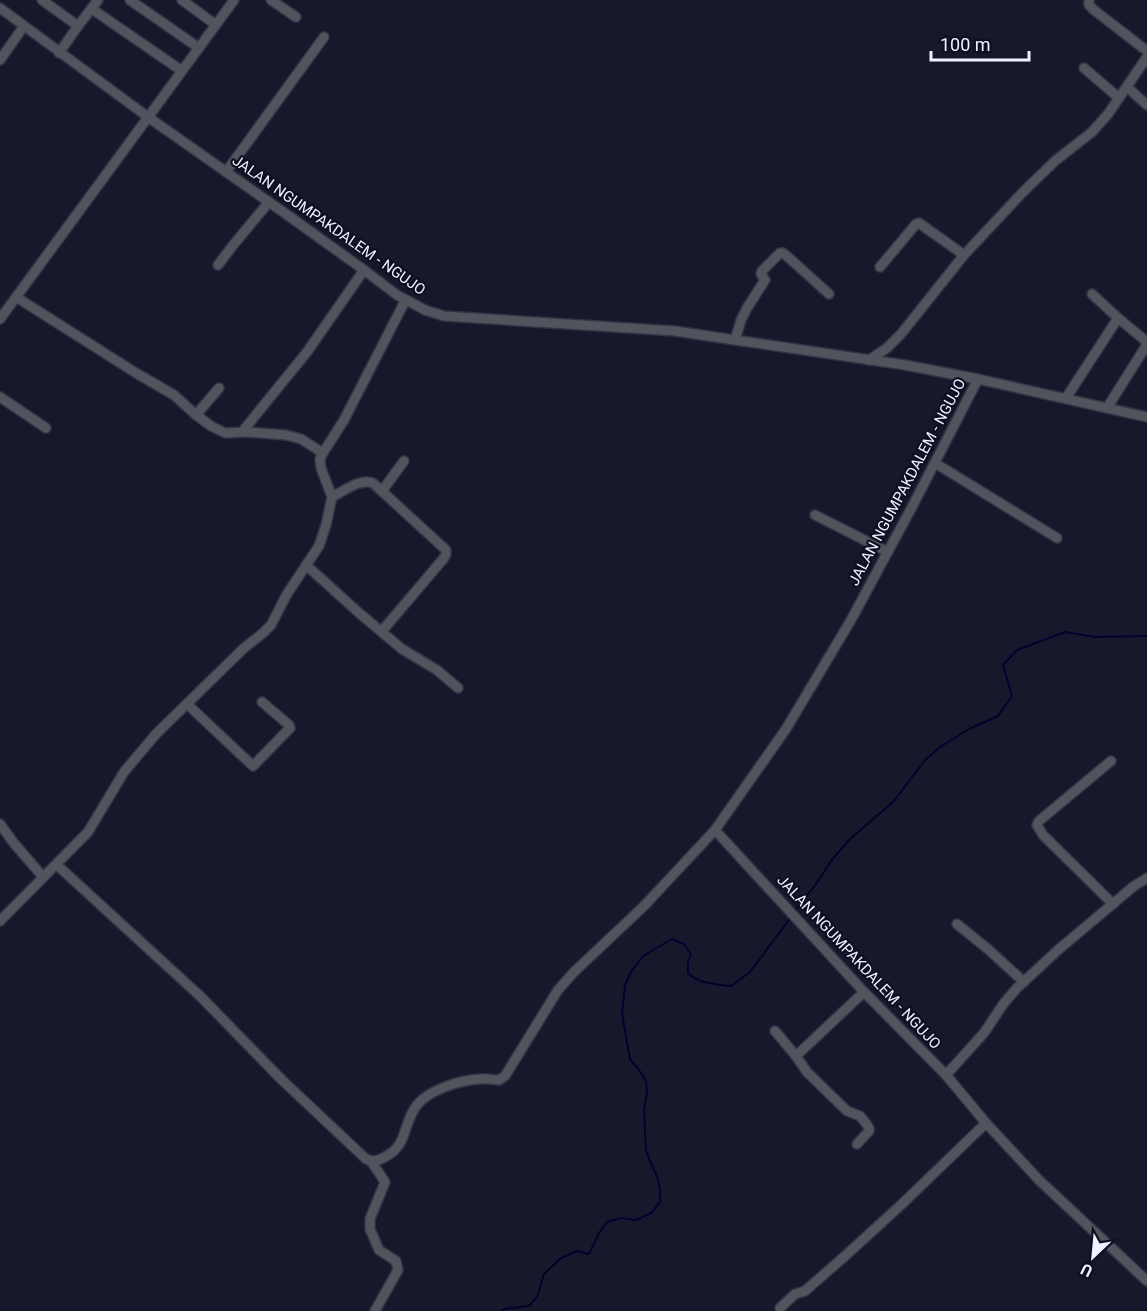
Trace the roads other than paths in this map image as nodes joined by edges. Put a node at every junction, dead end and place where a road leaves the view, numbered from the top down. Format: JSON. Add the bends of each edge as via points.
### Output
{"nodes":[{"id":1,"x":42,"y":0,"type":"edge"},
{"id":2,"x":130,"y":0,"type":"edge"},
{"id":3,"x":182,"y":0,"type":"edge"},
{"id":4,"x":234,"y":0,"type":"edge"},
{"id":5,"x":271,"y":0,"type":"edge"},
{"id":6,"x":1089,"y":0,"type":"edge"},
{"id":7,"x":95,"y":3,"type":"edge"},
{"id":8,"x":0,"y":8,"type":"edge"},
{"id":9,"x":296,"y":17,"type":"dead end"},
{"id":10,"x":216,"y":25,"type":"junction"},
{"id":11,"x":24,"y":26,"type":"junction"},
{"id":12,"x":78,"y":26,"type":"junction"},
{"id":13,"x":324,"y":37,"type":"dead end"},
{"id":14,"x":199,"y":48,"type":"junction"},
{"id":15,"x":1147,"y":51,"type":"edge"},
{"id":16,"x":59,"y":53,"type":"junction"},
{"id":17,"x":1147,"y":57,"type":"edge"},
{"id":18,"x":0,"y":60,"type":"edge"},
{"id":19,"x":1084,"y":68,"type":"dead end"},
{"id":20,"x":182,"y":71,"type":"junction"},
{"id":21,"x":1126,"y":87,"type":"junction"},
{"id":22,"x":1119,"y":98,"type":"junction"},
{"id":23,"x":1147,"y":105,"type":"edge"},
{"id":24,"x":148,"y":117,"type":"junction"},
{"id":25,"x":226,"y":172,"type":"junction"},
{"id":26,"x":269,"y":202,"type":"junction"},
{"id":27,"x":964,"y":255,"type":"junction"},
{"id":28,"x":218,"y":265,"type":"dead end"},
{"id":29,"x":880,"y":267,"type":"dead end"},
{"id":30,"x":364,"y":270,"type":"junction"},
{"id":31,"x":829,"y":294,"type":"dead end"},
{"id":32,"x":1092,"y":294,"type":"dead end"},
{"id":33,"x":16,"y":297,"type":"junction"},
{"id":34,"x":405,"y":301,"type":"junction"},
{"id":35,"x":1118,"y":318,"type":"junction"},
{"id":36,"x":0,"y":319,"type":"edge"},
{"id":37,"x":735,"y":340,"type":"junction"},
{"id":38,"x":869,"y":360,"type":"junction"},
{"id":39,"x":978,"y":379,"type":"junction"},
{"id":40,"x":219,"y":388,"type":"dead end"},
{"id":41,"x":0,"y":397,"type":"edge"},
{"id":42,"x":1066,"y":398,"type":"junction"},
{"id":43,"x":1107,"y":408,"type":"junction"},
{"id":44,"x":196,"y":415,"type":"junction"},
{"id":45,"x":1147,"y":417,"type":"edge"},
{"id":46,"x":46,"y":428,"type":"dead end"},
{"id":47,"x":242,"y":432,"type":"junction"},
{"id":48,"x":323,"y":453,"type":"junction"},
{"id":49,"x":404,"y":461,"type":"dead end"},
{"id":50,"x":934,"y":463,"type":"junction"},
{"id":51,"x":382,"y":491,"type":"junction"},
{"id":52,"x":332,"y":497,"type":"junction"},
{"id":53,"x":815,"y":515,"type":"dead end"},
{"id":54,"x":1056,"y":538,"type":"dead end"},
{"id":55,"x":888,"y":552,"type":"junction"},
{"id":56,"x":306,"y":565,"type":"junction"},
{"id":57,"x":382,"y":632,"type":"junction"},
{"id":58,"x":458,"y":688,"type":"dead end"},
{"id":59,"x":262,"y":702,"type":"dead end"},
{"id":60,"x":187,"y":704,"type":"junction"},
{"id":61,"x":1111,"y":761,"type":"dead end"},
{"id":62,"x":0,"y":824,"type":"edge"},
{"id":63,"x":715,"y":830,"type":"junction"},
{"id":64,"x":57,"y":865,"type":"junction"},
{"id":65,"x":44,"y":877,"type":"junction"},
{"id":66,"x":1147,"y":878,"type":"edge"},
{"id":67,"x":1113,"y":904,"type":"junction"},
{"id":68,"x":0,"y":921,"type":"edge"},
{"id":69,"x":957,"y":924,"type":"dead end"},
{"id":70,"x":1024,"y":982,"type":"junction"},
{"id":71,"x":864,"y":992,"type":"junction"},
{"id":72,"x":775,"y":1031,"type":"dead end"},
{"id":73,"x":796,"y":1056,"type":"junction"},
{"id":74,"x":946,"y":1075,"type":"junction"},
{"id":75,"x":986,"y":1122,"type":"junction"},
{"id":76,"x":857,"y":1144,"type":"dead end"},
{"id":77,"x":370,"y":1161,"type":"junction"},
{"id":78,"x":1147,"y":1281,"type":"edge"},
{"id":79,"x":780,"y":1308,"type":"dead end"},
{"id":80,"x":375,"y":1311,"type":"edge"}],
"edges":[{"from":1,"to":12,"type":"street"},
{"from":2,"to":14,"type":"street"},
{"from":3,"to":10,"type":"street"},
{"from":4,"to":10,"type":"street"},
{"from":5,"to":9,"type":"street"},
{"from":6,"to":15,"type":"street","via":[[1094,10]]},
{"from":7,"to":12,"type":"street"},
{"from":7,"to":20,"type":"street"},
{"from":8,"to":11,"type":"street","name":"JALAN NGUMPAKDALEM - NGUJO"},
{"from":10,"to":14,"type":"street"},
{"from":11,"to":16,"type":"street","name":"JALAN NGUMPAKDALEM - NGUJO"},
{"from":11,"to":18,"type":"street"},
{"from":12,"to":16,"type":"street"},
{"from":13,"to":25,"type":"street"},
{"from":14,"to":20,"type":"street"},
{"from":16,"to":24,"type":"street","name":"JALAN NGUMPAKDALEM - NGUJO"},
{"from":17,"to":21,"type":"street"},
{"from":19,"to":22,"type":"street"},
{"from":20,"to":24,"type":"street"},
{"from":21,"to":22,"type":"street"},
{"from":21,"to":23,"type":"street"},
{"from":22,"to":27,"type":"street","via":[[1092,132],[1055,161]]},
{"from":24,"to":25,"type":"street","name":"JALAN NGUMPAKDALEM - NGUJO"},
{"from":24,"to":33,"type":"street"},
{"from":25,"to":26,"type":"street","name":"JALAN NGUMPAKDALEM - NGUJO"},
{"from":26,"to":28,"type":"street"},
{"from":26,"to":30,"type":"street","name":"JALAN NGUMPAKDALEM - NGUJO"},
{"from":27,"to":29,"type":"street","via":[[919,223]]},
{"from":27,"to":38,"type":"street","via":[[901,334]]},
{"from":30,"to":34,"type":"street","name":"JALAN NGUMPAKDALEM - NGUJO"},
{"from":30,"to":47,"type":"street","via":[[307,352]]},
{"from":31,"to":37,"type":"street","via":[[780,253],[762,271],[765,280],[747,308]]},
{"from":32,"to":35,"type":"street"},
{"from":33,"to":36,"type":"street"},
{"from":33,"to":44,"type":"street","via":[[174,395]]},
{"from":34,"to":37,"type":"street","name":"JALAN NGUMPAKDALEM - NGUJO","via":[[444,316],[675,331]]},
{"from":34,"to":48,"type":"street"},
{"from":35,"to":42,"type":"street"},
{"from":35,"to":43,"type":"street","via":[[1147,342]]},
{"from":37,"to":38,"type":"street","name":"JALAN NGUMPAKDALEM - NGUJO"},
{"from":38,"to":39,"type":"street","name":"JALAN NGUMPAKDALEM - NGUJO"},
{"from":39,"to":42,"type":"street"},
{"from":39,"to":50,"type":"street","name":"JALAN NGUMPAKDALEM - NGUJO"},
{"from":40,"to":44,"type":"street"},
{"from":41,"to":46,"type":"street"},
{"from":42,"to":43,"type":"street"},
{"from":43,"to":45,"type":"street"},
{"from":44,"to":47,"type":"street","via":[[225,434]]},
{"from":47,"to":48,"type":"street","via":[[294,437]]},
{"from":48,"to":52,"type":"street","via":[[321,468]]},
{"from":49,"to":51,"type":"street"},
{"from":50,"to":54,"type":"street"},
{"from":50,"to":55,"type":"street","name":"JALAN NGUMPAKDALEM - NGUJO"},
{"from":51,"to":52,"type":"street","via":[[367,481]]},
{"from":51,"to":57,"type":"street","via":[[446,549],[446,554]]},
{"from":52,"to":56,"type":"street","via":[[319,546]]},
{"from":53,"to":55,"type":"street"},
{"from":55,"to":63,"type":"street","name":"JALAN NGUMPAKDALEM - NGUJO","via":[[786,729]]},
{"from":56,"to":57,"type":"street"},
{"from":56,"to":60,"type":"street","via":[[271,625]]},
{"from":57,"to":58,"type":"street"},
{"from":59,"to":60,"type":"street","via":[[290,728],[253,766]]},
{"from":60,"to":64,"type":"street","via":[[124,772],[88,832]]},
{"from":61,"to":67,"type":"street","via":[[1036,825]]},
{"from":62,"to":65,"type":"street"},
{"from":63,"to":71,"type":"street","name":"JALAN NGUMPAKDALEM - NGUJO"},
{"from":63,"to":77,"type":"street","via":[[558,990],[505,1076],[499,1080],[468,1080],[429,1095],[416,1106],[400,1146],[387,1156]]},
{"from":64,"to":65,"type":"street"},
{"from":64,"to":77,"type":"street","via":[[192,988],[282,1080]]},
{"from":65,"to":68,"type":"street"},
{"from":66,"to":67,"type":"street"},
{"from":67,"to":70,"type":"street"},
{"from":69,"to":70,"type":"street"},
{"from":70,"to":74,"type":"street"},
{"from":71,"to":73,"type":"street"},
{"from":71,"to":74,"type":"street","name":"JALAN NGUMPAKDALEM - NGUJO"},
{"from":72,"to":73,"type":"street"},
{"from":73,"to":76,"type":"street","via":[[807,1072],[865,1122],[869,1131]]},
{"from":74,"to":75,"type":"street","name":"JALAN NGUMPAKDALEM - NGUJO"},
{"from":75,"to":78,"type":"street","name":"JALAN NGUMPAKDALEM - NGUJO","via":[[1039,1180]]},
{"from":75,"to":79,"type":"street","via":[[845,1256]]},
{"from":77,"to":80,"type":"street","via":[[385,1182],[370,1219],[370,1229],[379,1250],[396,1261],[398,1270]]}]}
